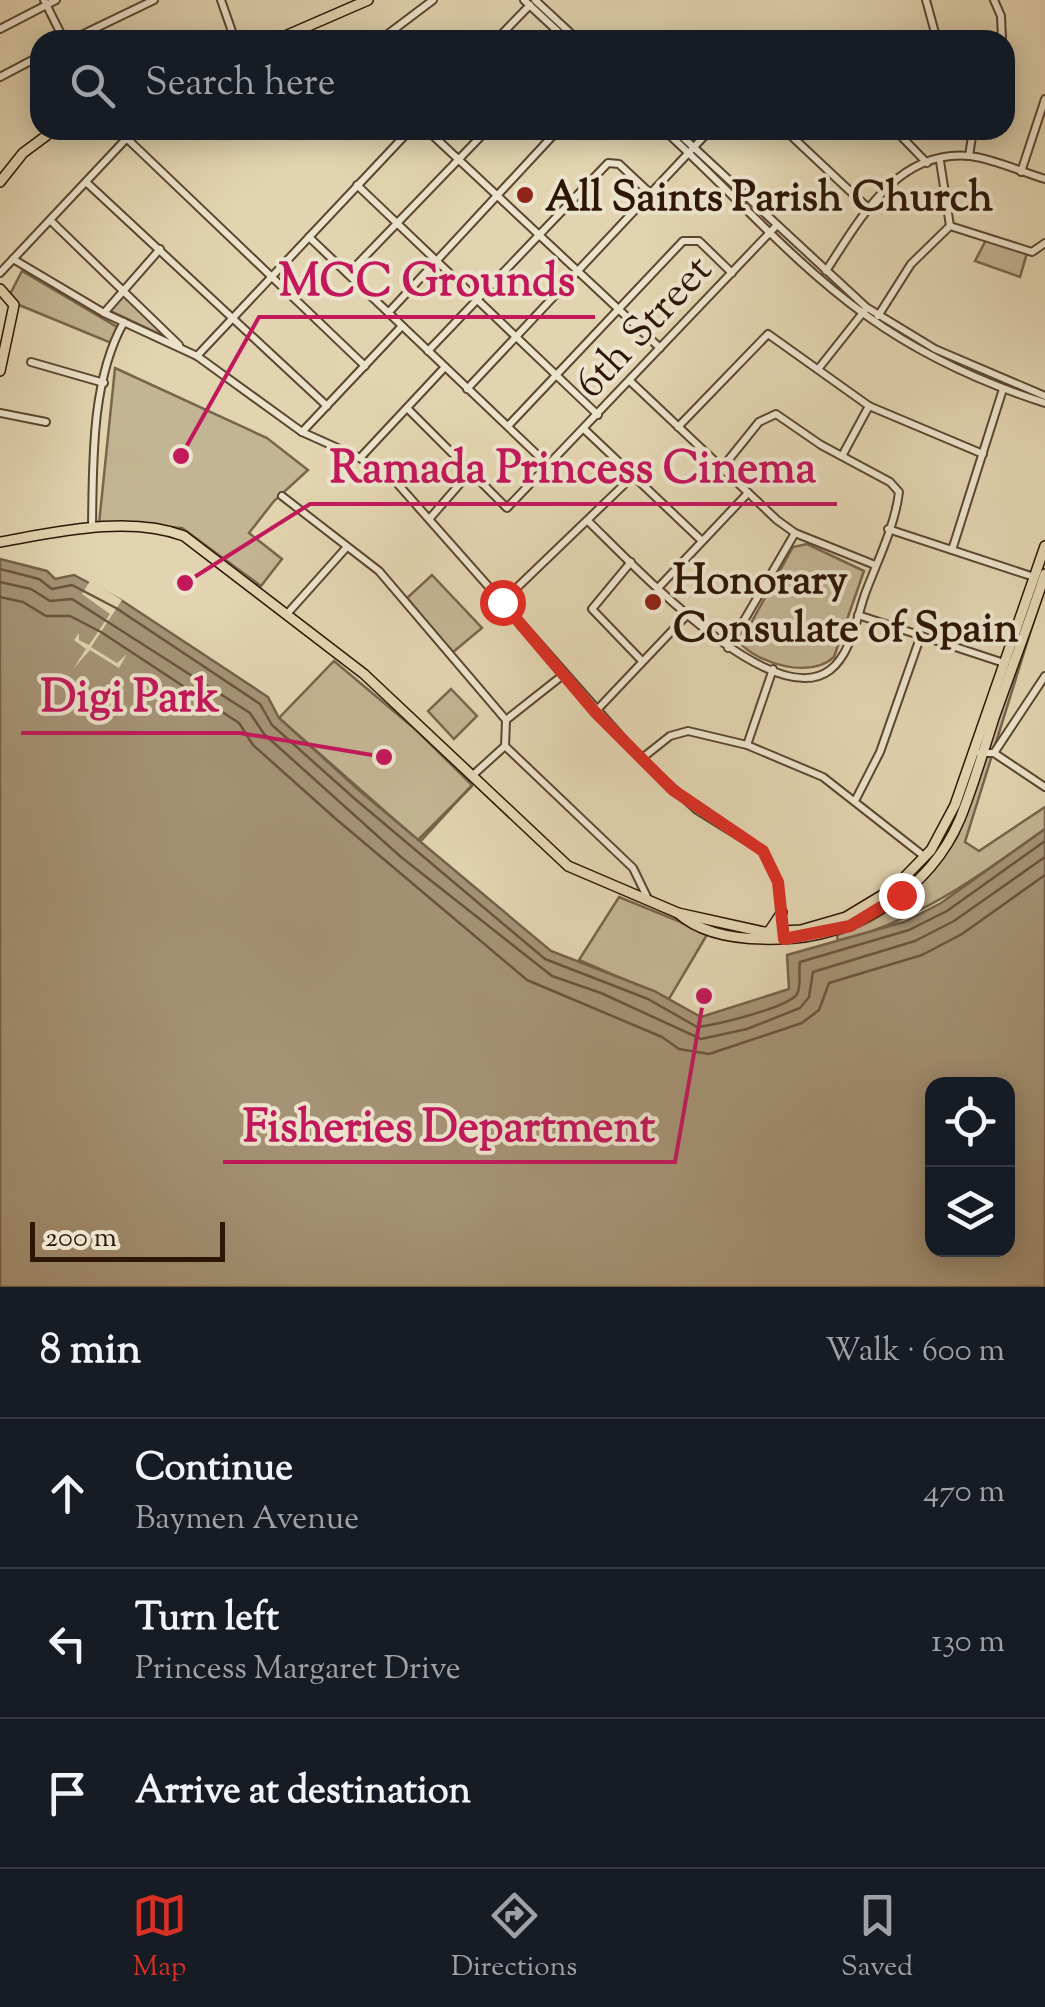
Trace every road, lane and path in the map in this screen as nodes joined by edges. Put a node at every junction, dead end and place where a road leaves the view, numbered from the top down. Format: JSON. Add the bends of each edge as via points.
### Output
{"nodes":[{"id":1,"x":56,"y":0,"type":"edge"},
{"id":2,"x":154,"y":0,"type":"edge"},
{"id":3,"x":221,"y":0,"type":"edge"},
{"id":4,"x":368,"y":0,"type":"edge"},
{"id":5,"x":434,"y":0,"type":"edge"},
{"id":6,"x":926,"y":0,"type":"edge"},
{"id":7,"x":994,"y":0,"type":"edge"},
{"id":8,"x":531,"y":1,"type":"edge"},
{"id":9,"x":45,"y":2,"type":"edge"},
{"id":10,"x":0,"y":28,"type":"edge"},
{"id":11,"x":62,"y":30,"type":"edge"},
{"id":12,"x":90,"y":30,"type":"edge"},
{"id":13,"x":232,"y":30,"type":"edge"},
{"id":14,"x":299,"y":30,"type":"edge"},
{"id":15,"x":394,"y":30,"type":"edge"},
{"id":16,"x":505,"y":30,"type":"edge"},
{"id":17,"x":558,"y":30,"type":"edge"},
{"id":18,"x":566,"y":30,"type":"edge"},
{"id":19,"x":935,"y":30,"type":"edge"},
{"id":20,"x":1002,"y":30,"type":"edge"},
{"id":21,"x":30,"y":61,"type":"edge"},
{"id":22,"x":0,"y":77,"type":"edge"},
{"id":23,"x":1045,"y":99,"type":"edge"},
{"id":24,"x":41,"y":140,"type":"edge"},
{"id":25,"x":125,"y":140,"type":"edge"},
{"id":26,"x":127,"y":140,"type":"edge"},
{"id":27,"x":400,"y":140,"type":"edge"},
{"id":28,"x":438,"y":140,"type":"edge"},
{"id":29,"x":478,"y":140,"type":"edge"},
{"id":30,"x":549,"y":140,"type":"edge"},
{"id":31,"x":678,"y":140,"type":"edge"},
{"id":32,"x":684,"y":140,"type":"edge"},
{"id":33,"x":701,"y":140,"type":"edge"},
{"id":34,"x":796,"y":140,"type":"edge"},
{"id":35,"x":905,"y":140,"type":"edge"},
{"id":36,"x":971,"y":140,"type":"edge"},
{"id":37,"x":692,"y":150,"type":"junction"},
{"id":38,"x":969,"y":156,"type":"junction"},
{"id":39,"x":459,"y":160,"type":"junction"},
{"id":40,"x":940,"y":161,"type":"junction"},
{"id":41,"x":927,"y":163,"type":"junction"},
{"id":42,"x":1021,"y":172,"type":"junction"},
{"id":43,"x":1045,"y":179,"type":"edge"},
{"id":44,"x":0,"y":182,"type":"edge"},
{"id":45,"x":86,"y":182,"type":"junction"},
{"id":46,"x":357,"y":185,"type":"junction"},
{"id":47,"x":651,"y":194,"type":"junction"},
{"id":48,"x":498,"y":196,"type":"junction"},
{"id":49,"x":868,"y":208,"type":"junction"},
{"id":50,"x":50,"y":221,"type":"junction"},
{"id":51,"x":397,"y":223,"type":"junction"},
{"id":52,"x":950,"y":226,"type":"junction"},
{"id":53,"x":774,"y":228,"type":"junction"},
{"id":54,"x":539,"y":235,"type":"junction"},
{"id":55,"x":309,"y":237,"type":"junction"},
{"id":56,"x":1045,"y":243,"type":"edge"},
{"id":57,"x":160,"y":249,"type":"junction"},
{"id":58,"x":13,"y":259,"type":"junction"},
{"id":59,"x":437,"y":261,"type":"junction"},
{"id":60,"x":826,"y":271,"type":"junction"},
{"id":61,"x":578,"y":272,"type":"junction"},
{"id":62,"x":0,"y":273,"type":"edge"},
{"id":63,"x":732,"y":273,"type":"junction"},
{"id":64,"x":348,"y":274,"type":"junction"},
{"id":65,"x":273,"y":277,"type":"junction"},
{"id":66,"x":123,"y":288,"type":"junction"},
{"id":67,"x":0,"y":289,"type":"edge"},
{"id":68,"x":478,"y":299,"type":"junction"},
{"id":69,"x":618,"y":310,"type":"junction"},
{"id":70,"x":864,"y":310,"type":"junction"},
{"id":71,"x":388,"y":312,"type":"junction"},
{"id":72,"x":104,"y":313,"type":"junction"},
{"id":73,"x":234,"y":318,"type":"junction"},
{"id":74,"x":877,"y":319,"type":"junction"},
{"id":75,"x":124,"y":322,"type":"junction"},
{"id":76,"x":402,"y":326,"type":"junction"},
{"id":77,"x":516,"y":336,"type":"junction"},
{"id":78,"x":180,"y":346,"type":"junction"},
{"id":79,"x":660,"y":348,"type":"junction"},
{"id":80,"x":428,"y":351,"type":"junction"},
{"id":81,"x":197,"y":356,"type":"junction"},
{"id":82,"x":31,"y":362,"type":"dead end"},
{"id":83,"x":364,"y":366,"type":"junction"},
{"id":84,"x":445,"y":367,"type":"junction"},
{"id":85,"x":819,"y":368,"type":"junction"},
{"id":86,"x":0,"y":372,"type":"edge"},
{"id":87,"x":554,"y":374,"type":"junction"},
{"id":88,"x":978,"y":374,"type":"junction"},
{"id":89,"x":630,"y":381,"type":"junction"},
{"id":90,"x":104,"y":383,"type":"junction"},
{"id":91,"x":467,"y":389,"type":"junction"},
{"id":92,"x":1003,"y":389,"type":"junction"},
{"id":93,"x":1045,"y":400,"type":"edge"},
{"id":94,"x":327,"y":406,"type":"junction"},
{"id":95,"x":868,"y":406,"type":"junction"},
{"id":96,"x":406,"y":408,"type":"junction"},
{"id":97,"x":0,"y":413,"type":"edge"},
{"id":98,"x":598,"y":414,"type":"junction"},
{"id":99,"x":46,"y":422,"type":"dead end"},
{"id":100,"x":508,"y":426,"type":"junction"},
{"id":101,"x":678,"y":427,"type":"junction"},
{"id":102,"x":584,"y":430,"type":"junction"},
{"id":103,"x":302,"y":432,"type":"junction"},
{"id":104,"x":983,"y":454,"type":"junction"},
{"id":105,"x":842,"y":456,"type":"junction"},
{"id":106,"x":360,"y":458,"type":"junction"},
{"id":107,"x":547,"y":464,"type":"junction"},
{"id":108,"x":722,"y":468,"type":"junction"},
{"id":109,"x":471,"y":471,"type":"junction"},
{"id":110,"x":633,"y":476,"type":"junction"},
{"id":111,"x":748,"y":494,"type":"junction"},
{"id":112,"x":282,"y":496,"type":"dead end"},
{"id":113,"x":431,"y":516,"type":"junction"},
{"id":114,"x":588,"y":522,"type":"junction"},
{"id":115,"x":92,"y":529,"type":"junction"},
{"id":116,"x":888,"y":529,"type":"junction"},
{"id":117,"x":795,"y":533,"type":"junction"},
{"id":118,"x":702,"y":541,"type":"junction"},
{"id":119,"x":0,"y":542,"type":"edge"},
{"id":120,"x":1045,"y":546,"type":"edge"},
{"id":121,"x":346,"y":548,"type":"junction"},
{"id":122,"x":952,"y":550,"type":"junction"},
{"id":123,"x":631,"y":562,"type":"junction"},
{"id":124,"x":876,"y":565,"type":"junction"},
{"id":125,"x":1041,"y":578,"type":"edge"},
{"id":126,"x":658,"y":588,"type":"junction"},
{"id":127,"x":502,"y":602,"type":"junction"},
{"id":128,"x":287,"y":614,"type":"junction"},
{"id":129,"x":687,"y":615,"type":"junction"},
{"id":130,"x":858,"y":615,"type":"junction"},
{"id":131,"x":920,"y":638,"type":"junction"},
{"id":132,"x":728,"y":648,"type":"junction"},
{"id":133,"x":642,"y":662,"type":"junction"},
{"id":134,"x":1004,"y":663,"type":"junction"},
{"id":135,"x":772,"y":669,"type":"junction"},
{"id":136,"x":562,"y":675,"type":"junction"},
{"id":137,"x":1044,"y":682,"type":"edge"},
{"id":138,"x":595,"y":712,"type":"junction"},
{"id":139,"x":506,"y":720,"type":"junction"},
{"id":140,"x":747,"y":745,"type":"junction"},
{"id":141,"x":506,"y":746,"type":"junction"},
{"id":142,"x":983,"y":753,"type":"junction"},
{"id":143,"x":641,"y":759,"type":"junction"},
{"id":144,"x":473,"y":775,"type":"junction"},
{"id":145,"x":1045,"y":787,"type":"edge"},
{"id":146,"x":856,"y":799,"type":"junction"},
{"id":147,"x":929,"y":860,"type":"junction"},
{"id":148,"x":636,"y":877,"type":"junction"},
{"id":149,"x":624,"y":891,"type":"junction"},
{"id":150,"x":650,"y":901,"type":"junction"},
{"id":151,"x":782,"y":912,"type":"junction"},
{"id":152,"x":678,"y":913,"type":"junction"},
{"id":153,"x":801,"y":930,"type":"junction"},
{"id":154,"x":764,"y":932,"type":"junction"},
{"id":155,"x":783,"y":935,"type":"junction"}],
"edges":[{"from":1,"to":9,"type":"street"},
{"from":2,"to":12,"type":"street"},
{"from":3,"to":13,"type":"street"},
{"from":4,"to":14,"type":"main road"},
{"from":5,"to":15,"type":"street"},
{"from":6,"to":19,"type":"street"},
{"from":7,"to":20,"type":"street"},
{"from":8,"to":16,"type":"street"},
{"from":8,"to":17,"type":"street"},
{"from":8,"to":18,"type":"street"},
{"from":9,"to":10,"type":"street"},
{"from":9,"to":11,"type":"street"},
{"from":21,"to":22,"type":"street"},
{"from":23,"to":42,"type":"street"},
{"from":24,"to":44,"type":"main road"},
{"from":25,"to":45,"type":"street"},
{"from":26,"to":65,"type":"street"},
{"from":27,"to":46,"type":"street"},
{"from":28,"to":39,"type":"street"},
{"from":29,"to":39,"type":"street"},
{"from":30,"to":48,"type":"street"},
{"from":31,"to":37,"type":"street"},
{"from":32,"to":37,"type":"street"},
{"from":33,"to":37,"type":"street"},
{"from":34,"to":49,"type":"street"},
{"from":35,"to":41,"type":"street"},
{"from":36,"to":38,"type":"street"},
{"from":37,"to":47,"type":"street"},
{"from":37,"to":53,"type":"street"},
{"from":38,"to":40,"type":"street"},
{"from":38,"to":42,"type":"street"},
{"from":39,"to":48,"type":"street"},
{"from":39,"to":51,"type":"street"},
{"from":40,"to":41,"type":"street"},
{"from":40,"to":52,"type":"street"},
{"from":41,"to":49,"type":"street","via":[[896,178]]},
{"from":42,"to":43,"type":"street"},
{"from":45,"to":50,"type":"street"},
{"from":45,"to":57,"type":"street"},
{"from":46,"to":51,"type":"street"},
{"from":46,"to":55,"type":"street"},
{"from":47,"to":54,"type":"street","via":[[619,164],[608,163]]},
{"from":47,"to":61,"type":"street"},
{"from":48,"to":54,"type":"street"},
{"from":48,"to":59,"type":"street"},
{"from":49,"to":60,"type":"street"},
{"from":50,"to":58,"type":"street"},
{"from":50,"to":66,"type":"street"},
{"from":51,"to":59,"type":"street"},
{"from":51,"to":64,"type":"street"},
{"from":52,"to":56,"type":"street","via":[[1032,252]]},
{"from":52,"to":74,"type":"street","via":[[911,264]]},
{"from":53,"to":60,"type":"street"},
{"from":53,"to":63,"type":"street","name":"6th Street"},
{"from":53,"to":70,"type":"street"},
{"from":54,"to":61,"type":"street"},
{"from":54,"to":68,"type":"street"},
{"from":55,"to":64,"type":"street"},
{"from":55,"to":65,"type":"street"},
{"from":57,"to":66,"type":"street"},
{"from":57,"to":73,"type":"street"},
{"from":58,"to":62,"type":"street"},
{"from":58,"to":72,"type":"street"},
{"from":59,"to":68,"type":"street"},
{"from":59,"to":71,"type":"street"},
{"from":60,"to":70,"type":"street"},
{"from":61,"to":69,"type":"street"},
{"from":61,"to":77,"type":"street"},
{"from":63,"to":69,"type":"street","via":[[691,238]]},
{"from":63,"to":79,"type":"street","name":"6th Street"},
{"from":64,"to":71,"type":"street"},
{"from":65,"to":73,"type":"street"},
{"from":65,"to":83,"type":"street"},
{"from":66,"to":72,"type":"street"},
{"from":66,"to":78,"type":"street"},
{"from":67,"to":86,"type":"main road","via":[[14,304]]},
{"from":68,"to":77,"type":"street"},
{"from":68,"to":80,"type":"street"},
{"from":69,"to":79,"type":"street"},
{"from":69,"to":87,"type":"street"},
{"from":70,"to":74,"type":"street"},
{"from":70,"to":85,"type":"street"},
{"from":71,"to":76,"type":"street"},
{"from":72,"to":75,"type":"street"},
{"from":73,"to":81,"type":"street"},
{"from":73,"to":94,"type":"street"},
{"from":74,"to":88,"type":"street"},
{"from":75,"to":78,"type":"street"},
{"from":75,"to":90,"type":"street"},
{"from":76,"to":80,"type":"street"},
{"from":76,"to":83,"type":"street"},
{"from":77,"to":87,"type":"street"},
{"from":77,"to":91,"type":"street"},
{"from":78,"to":81,"type":"street"},
{"from":79,"to":89,"type":"street","name":"6th Street"},
{"from":80,"to":84,"type":"street"},
{"from":81,"to":103,"type":"street"},
{"from":82,"to":90,"type":"street"},
{"from":83,"to":94,"type":"street"},
{"from":84,"to":91,"type":"street"},
{"from":84,"to":96,"type":"street"},
{"from":85,"to":95,"type":"street"},
{"from":85,"to":101,"type":"street","via":[[768,334]]},
{"from":87,"to":98,"type":"street"},
{"from":87,"to":100,"type":"street"},
{"from":88,"to":92,"type":"street"},
{"from":88,"to":93,"type":"street"},
{"from":89,"to":98,"type":"street","name":"6th Street"},
{"from":89,"to":101,"type":"street"},
{"from":90,"to":115,"type":"street"},
{"from":91,"to":100,"type":"street"},
{"from":92,"to":93,"type":"street"},
{"from":92,"to":104,"type":"street"},
{"from":94,"to":103,"type":"street"},
{"from":95,"to":104,"type":"street"},
{"from":95,"to":105,"type":"street"},
{"from":96,"to":106,"type":"street"},
{"from":96,"to":109,"type":"street"},
{"from":97,"to":99,"type":"street"},
{"from":98,"to":102,"type":"street","name":"6th Street"},
{"from":100,"to":107,"type":"street"},
{"from":101,"to":108,"type":"street"},
{"from":102,"to":107,"type":"street","name":"6th Street"},
{"from":102,"to":110,"type":"street"},
{"from":103,"to":106,"type":"street"},
{"from":104,"to":122,"type":"street"},
{"from":105,"to":108,"type":"street","via":[[776,414],[759,422]]},
{"from":105,"to":116,"type":"street","via":[[896,486]]},
{"from":106,"to":113,"type":"street"},
{"from":107,"to":109,"type":"street","name":"6th Street","via":[[507,508]]},
{"from":108,"to":111,"type":"street"},
{"from":109,"to":113,"type":"street"},
{"from":110,"to":114,"type":"street"},
{"from":110,"to":118,"type":"street"},
{"from":111,"to":117,"type":"street"},
{"from":111,"to":118,"type":"street"},
{"from":112,"to":121,"type":"street"},
{"from":113,"to":127,"type":"street"},
{"from":114,"to":123,"type":"street"},
{"from":114,"to":127,"type":"street"},
{"from":115,"to":119,"type":"main road"},
{"from":115,"to":128,"type":"main road","via":[[184,536]]},
{"from":116,"to":122,"type":"street"},
{"from":116,"to":124,"type":"street"},
{"from":117,"to":124,"type":"street"},
{"from":117,"to":132,"type":"street"},
{"from":118,"to":126,"type":"street"},
{"from":120,"to":125,"type":"main road"},
{"from":121,"to":128,"type":"street"},
{"from":121,"to":139,"type":"street","via":[[379,572]]},
{"from":122,"to":125,"type":"street"},
{"from":123,"to":126,"type":"street"},
{"from":123,"to":133,"type":"street","via":[[592,609]]},
{"from":124,"to":130,"type":"street"},
{"from":125,"to":134,"type":"main road"},
{"from":125,"to":142,"type":"main road"},
{"from":126,"to":129,"type":"street"},
{"from":127,"to":136,"type":"street"},
{"from":128,"to":144,"type":"main road","via":[[364,674]]},
{"from":129,"to":132,"type":"street"},
{"from":129,"to":133,"type":"street"},
{"from":130,"to":131,"type":"street"},
{"from":130,"to":135,"type":"street","via":[[845,650],[827,672],[815,678]]},
{"from":131,"to":134,"type":"street"},
{"from":131,"to":146,"type":"street"},
{"from":132,"to":135,"type":"street"},
{"from":133,"to":138,"type":"street"},
{"from":134,"to":142,"type":"main road"},
{"from":135,"to":140,"type":"street"},
{"from":136,"to":138,"type":"street"},
{"from":136,"to":139,"type":"street"},
{"from":137,"to":142,"type":"street"},
{"from":138,"to":143,"type":"street"},
{"from":139,"to":141,"type":"street"},
{"from":140,"to":143,"type":"street","via":[[688,732],[670,736]]},
{"from":140,"to":146,"type":"street","via":[[794,762]]},
{"from":141,"to":144,"type":"street"},
{"from":141,"to":148,"type":"street"},
{"from":142,"to":145,"type":"street"},
{"from":142,"to":147,"type":"main road","via":[[959,821]]},
{"from":143,"to":151,"type":"street","via":[[697,810],[763,851]]},
{"from":144,"to":149,"type":"main road","via":[[568,866]]},
{"from":146,"to":147,"type":"street"},
{"from":147,"to":153,"type":"main road","via":[[880,899]]},
{"from":147,"to":155,"type":"main road","via":[[901,895],[870,916],[825,934]]},
{"from":148,"to":149,"type":"street"},
{"from":148,"to":150,"type":"street"},
{"from":149,"to":150,"type":"main road"},
{"from":150,"to":152,"type":"main road"},
{"from":151,"to":153,"type":"main road","via":[[788,926]]},
{"from":151,"to":154,"type":"main road"},
{"from":151,"to":155,"type":"street"},
{"from":152,"to":154,"type":"main road"},
{"from":152,"to":155,"type":"main road","via":[[726,934]]},
{"from":153,"to":155,"type":"main road"},
{"from":154,"to":155,"type":"main road"}]}
